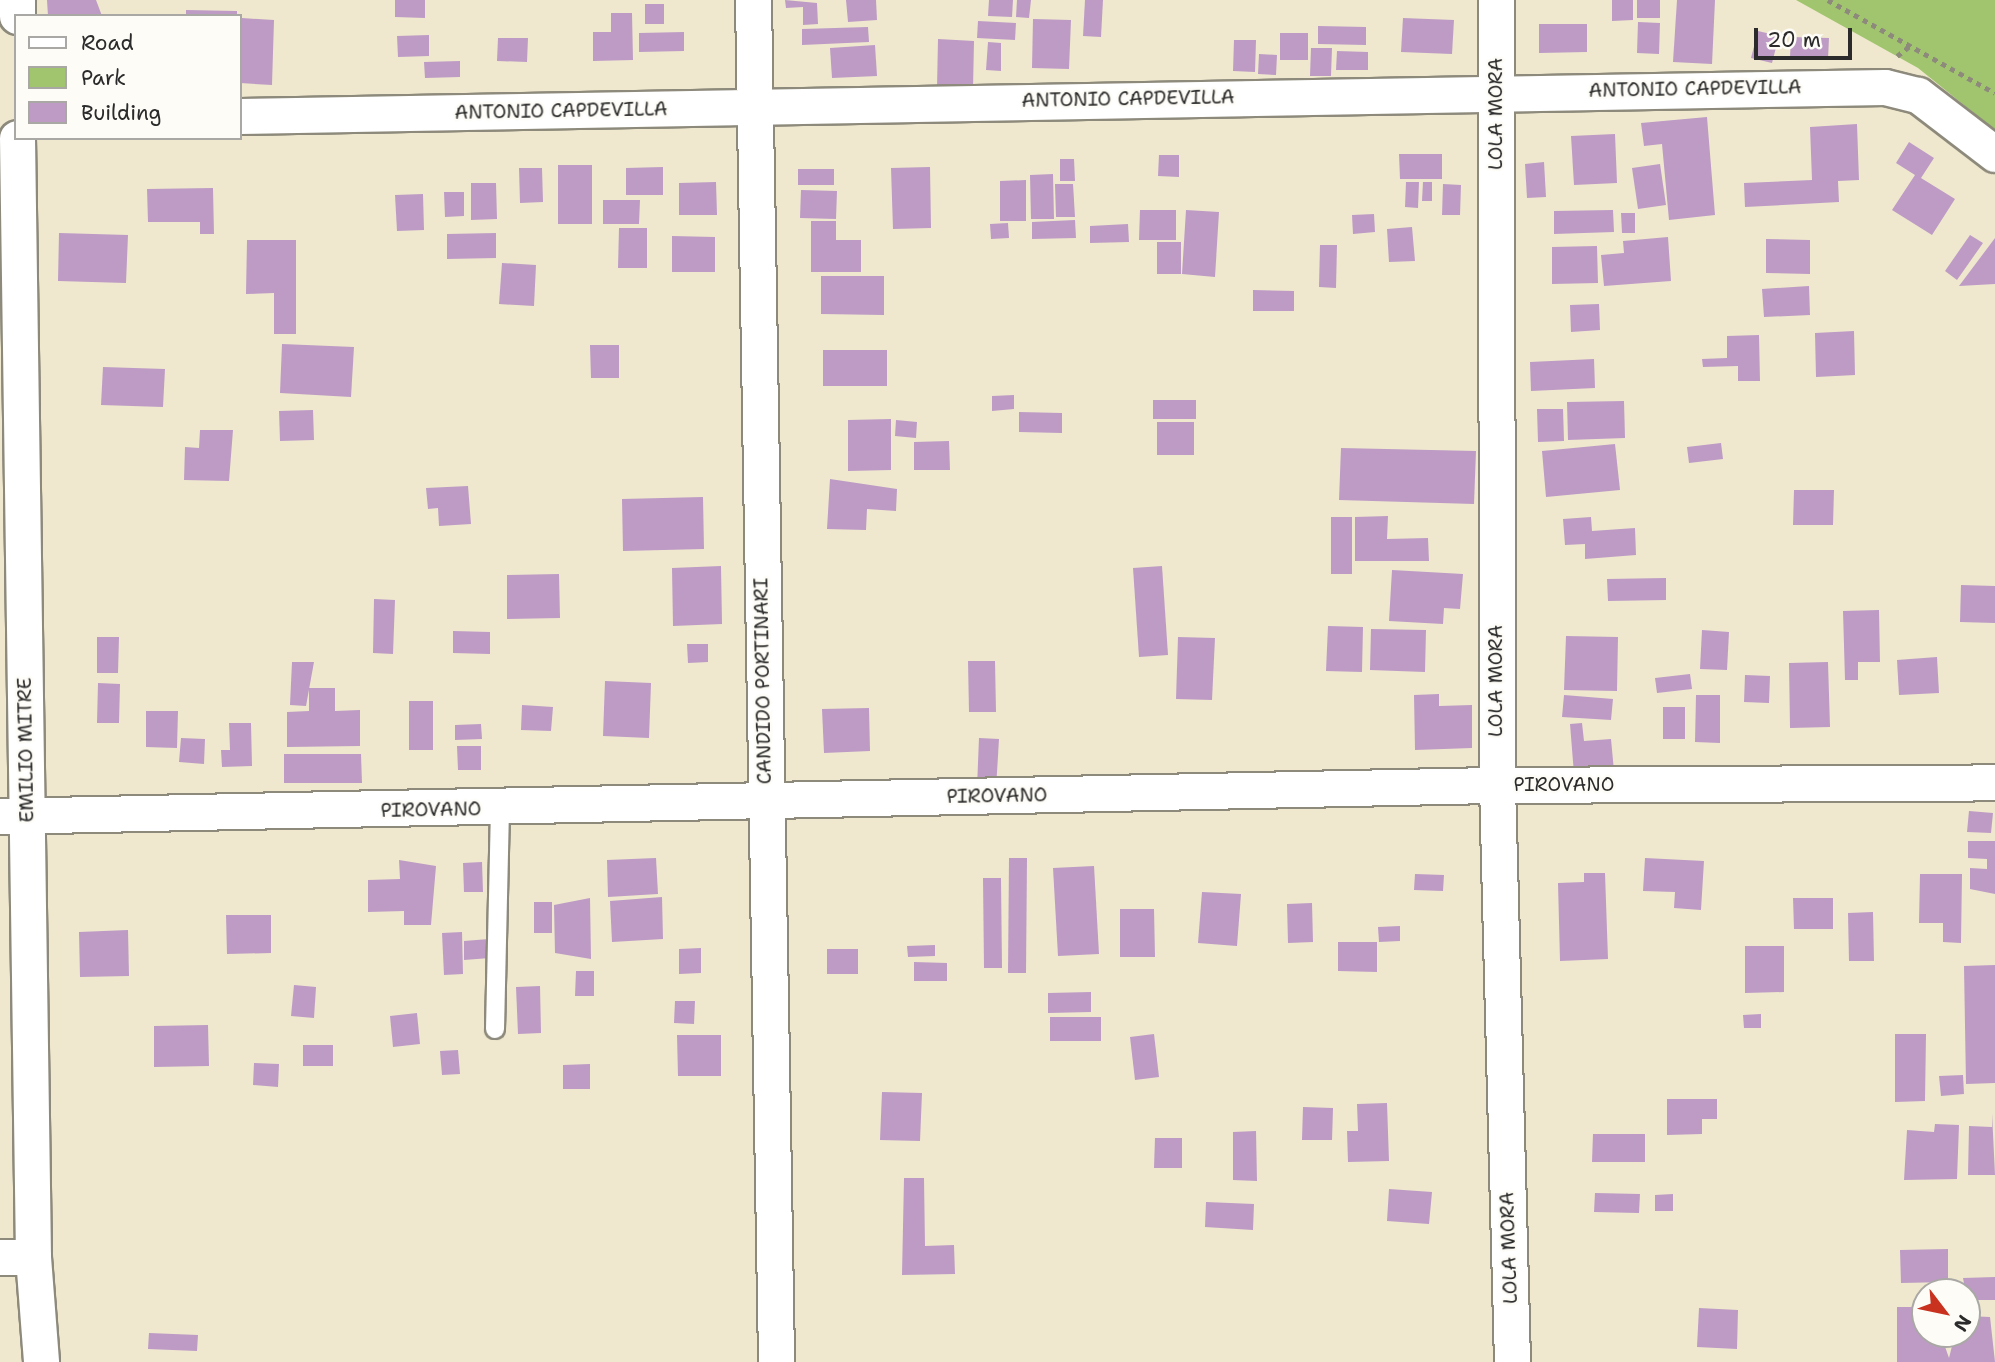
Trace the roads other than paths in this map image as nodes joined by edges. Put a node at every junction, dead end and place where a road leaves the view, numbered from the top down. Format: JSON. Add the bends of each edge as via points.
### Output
{"nodes":[{"id":1,"x":753,"y":0,"type":"edge"},
{"id":2,"x":1496,"y":0,"type":"edge"},
{"id":3,"x":1496,"y":91,"type":"junction"},
{"id":4,"x":758,"y":108,"type":"junction"},
{"id":5,"x":242,"y":116,"type":"edge"},
{"id":6,"x":17,"y":140,"type":"edge"},
{"id":7,"x":1995,"y":154,"type":"edge"},
{"id":8,"x":1995,"y":782,"type":"edge"},
{"id":9,"x":1497,"y":785,"type":"junction"},
{"id":10,"x":764,"y":801,"type":"junction"},
{"id":11,"x":500,"y":809,"type":"junction"},
{"id":12,"x":14,"y":816,"type":"edge"},
{"id":13,"x":495,"y":1029,"type":"dead end"},
{"id":14,"x":16,"y":1257,"type":"edge"},
{"id":15,"x":41,"y":1362,"type":"edge"},
{"id":16,"x":776,"y":1362,"type":"edge"},
{"id":17,"x":1512,"y":1362,"type":"edge"}],
"edges":[{"from":1,"to":4,"type":"street","name":"CANDIDO PORTINARI"},
{"from":2,"to":3,"type":"street","name":"LOLA MORA"},
{"from":3,"to":4,"type":"street","name":"ANTONIO CAPDEVILLA"},
{"from":3,"to":7,"type":"street","name":"ANTONIO CAPDEVILLA","via":[[1885,87],[1918,95]]},
{"from":3,"to":9,"type":"street","name":"LOLA MORA"},
{"from":4,"to":5,"type":"street","name":"ANTONIO CAPDEVILLA"},
{"from":4,"to":10,"type":"street","name":"CANDIDO PORTINARI"},
{"from":6,"to":12,"type":"street","name":"EMILIO MITRE"},
{"from":8,"to":9,"type":"street","name":"PIROVANO"},
{"from":9,"to":10,"type":"street","name":"PIROVANO"},
{"from":9,"to":17,"type":"street","name":"LOLA MORA"},
{"from":10,"to":11,"type":"street","name":"PIROVANO"},
{"from":10,"to":16,"type":"street","name":"CANDIDO PORTINARI"},
{"from":11,"to":12,"type":"street","name":"PIROVANO"},
{"from":11,"to":13,"type":"lane"},
{"from":12,"to":14,"type":"street","name":"EMILIO MITRE"},
{"from":14,"to":15,"type":"street","name":"EMILIO MITRE"}]}
